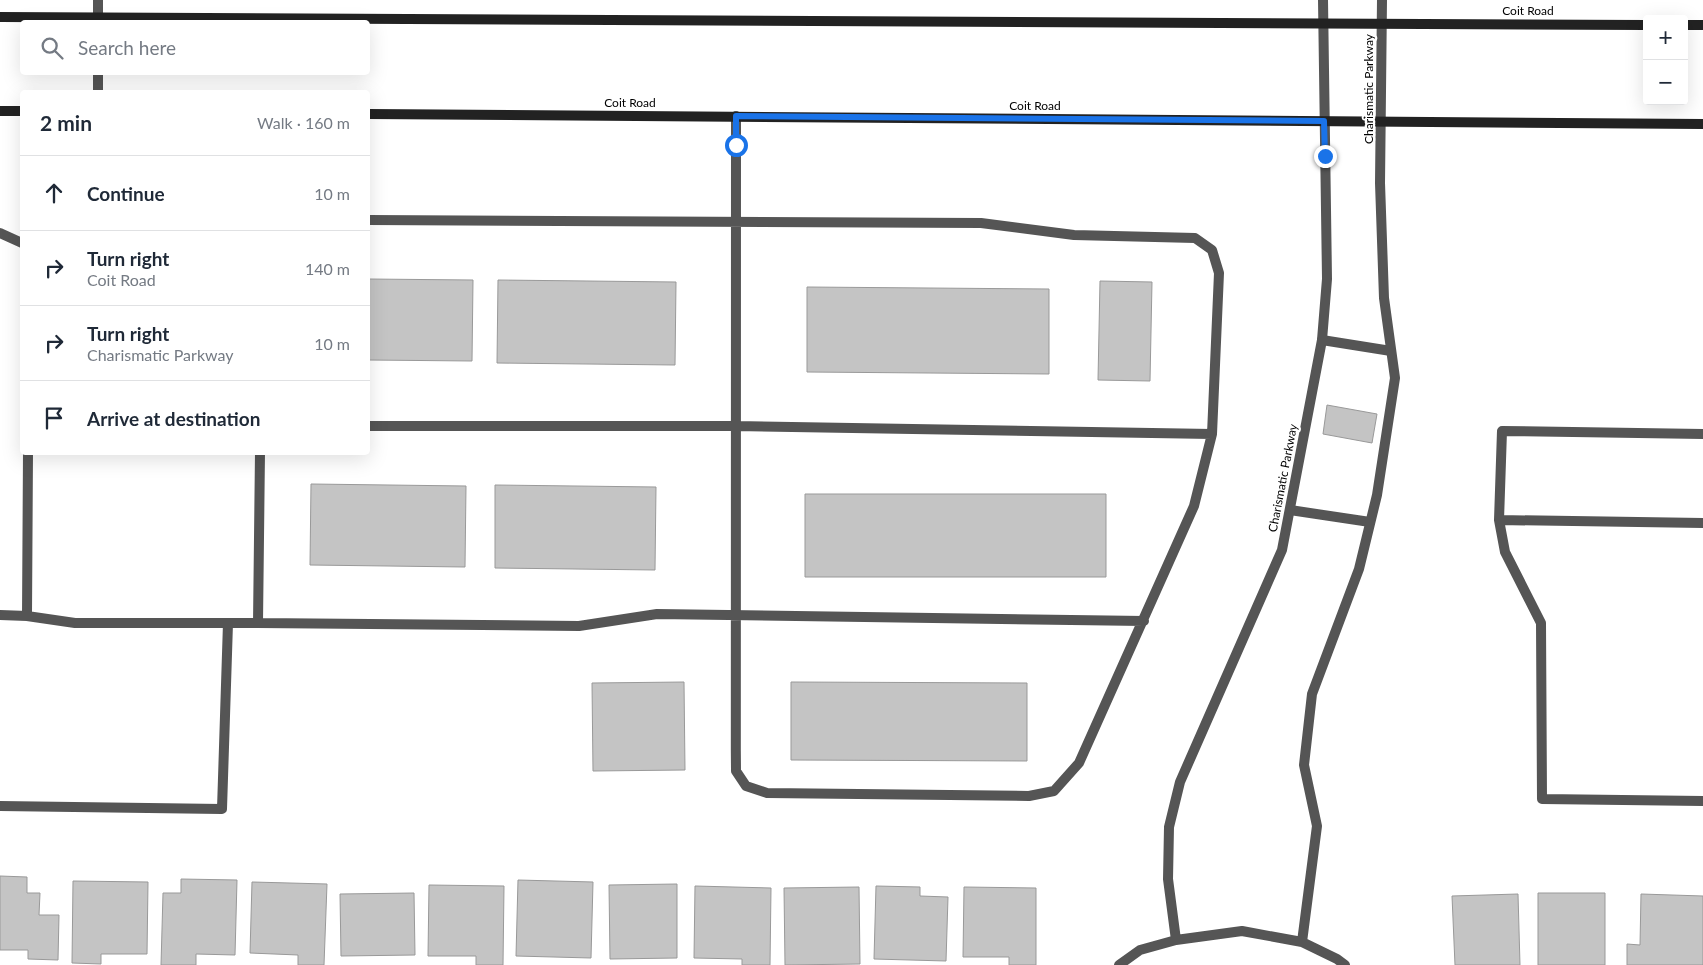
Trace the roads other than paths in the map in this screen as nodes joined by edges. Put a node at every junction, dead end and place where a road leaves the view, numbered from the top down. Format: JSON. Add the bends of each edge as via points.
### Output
{"nodes":[{"id":1,"x":98,"y":0,"type":"edge"},
{"id":2,"x":1323,"y":0,"type":"edge"},
{"id":3,"x":1382,"y":0,"type":"edge"},
{"id":4,"x":0,"y":17,"type":"edge"},
{"id":5,"x":98,"y":20,"type":"edge"},
{"id":6,"x":370,"y":21,"type":"edge"},
{"id":7,"x":1382,"y":23,"type":"junction"},
{"id":8,"x":1323,"y":24,"type":"junction"},
{"id":9,"x":1643,"y":25,"type":"edge"},
{"id":10,"x":1688,"y":25,"type":"edge"},
{"id":11,"x":1703,"y":25,"type":"edge"},
{"id":12,"x":98,"y":75,"type":"edge"},
{"id":13,"x":98,"y":90,"type":"edge"},
{"id":14,"x":0,"y":111,"type":"edge"},
{"id":15,"x":20,"y":111,"type":"edge"},
{"id":16,"x":370,"y":114,"type":"edge"},
{"id":17,"x":736,"y":116,"type":"junction"},
{"id":18,"x":1324,"y":121,"type":"junction"},
{"id":19,"x":1381,"y":121,"type":"junction"},
{"id":20,"x":1703,"y":124,"type":"edge"},
{"id":21,"x":370,"y":220,"type":"edge"},
{"id":22,"x":735,"y":222,"type":"junction"},
{"id":23,"x":0,"y":233,"type":"edge"},
{"id":24,"x":20,"y":242,"type":"edge"},
{"id":25,"x":1322,"y":340,"type":"junction"},
{"id":26,"x":1391,"y":351,"type":"junction"},
{"id":27,"x":370,"y":426,"type":"edge"},
{"id":28,"x":735,"y":426,"type":"junction"},
{"id":29,"x":1212,"y":434,"type":"junction"},
{"id":30,"x":1703,"y":434,"type":"edge"},
{"id":31,"x":28,"y":455,"type":"edge"},
{"id":32,"x":260,"y":455,"type":"edge"},
{"id":33,"x":1290,"y":510,"type":"junction"},
{"id":34,"x":1499,"y":520,"type":"junction"},
{"id":35,"x":1370,"y":522,"type":"junction"},
{"id":36,"x":1703,"y":523,"type":"edge"},
{"id":37,"x":0,"y":615,"type":"edge"},
{"id":38,"x":27,"y":616,"type":"junction"},
{"id":39,"x":735,"y":616,"type":"junction"},
{"id":40,"x":1144,"y":621,"type":"junction"},
{"id":41,"x":228,"y":623,"type":"junction"},
{"id":42,"x":258,"y":623,"type":"junction"},
{"id":43,"x":1703,"y":801,"type":"edge"},
{"id":44,"x":0,"y":806,"type":"edge"},
{"id":45,"x":1176,"y":940,"type":"junction"},
{"id":46,"x":1302,"y":942,"type":"junction"},
{"id":47,"x":1119,"y":965,"type":"edge"},
{"id":48,"x":1345,"y":965,"type":"edge"}],
"edges":[{"from":1,"to":5,"type":"street"},
{"from":2,"to":8,"type":"street","name":"Charismatic Parkway"},
{"from":3,"to":7,"type":"street","name":"Charismatic Parkway"},
{"from":4,"to":5,"type":"main road","name":"Coit Road"},
{"from":6,"to":8,"type":"main road","name":"Coit Road"},
{"from":7,"to":8,"type":"main road","name":"Coit Road"},
{"from":7,"to":9,"type":"main road","name":"Coit Road"},
{"from":7,"to":19,"type":"street","name":"Charismatic Parkway"},
{"from":8,"to":18,"type":"street","name":"Charismatic Parkway"},
{"from":10,"to":11,"type":"main road"},
{"from":12,"to":13,"type":"street"},
{"from":14,"to":15,"type":"main road"},
{"from":16,"to":17,"type":"main road","name":"Coit Road"},
{"from":17,"to":18,"type":"main road","name":"Coit Road"},
{"from":17,"to":22,"type":"street"},
{"from":18,"to":19,"type":"main road","name":"Coit Road"},
{"from":18,"to":25,"type":"street","name":"Charismatic Parkway","via":[[1327,279]]},
{"from":19,"to":20,"type":"main road","name":"Coit Road"},
{"from":19,"to":26,"type":"street","name":"Charismatic Parkway","via":[[1384,298]]},
{"from":21,"to":22,"type":"street"},
{"from":22,"to":28,"type":"street"},
{"from":22,"to":29,"type":"street","via":[[981,222],[1074,235],[1194,238],[1212,250],[1219,273]]},
{"from":23,"to":24,"type":"street"},
{"from":25,"to":26,"type":"street"},
{"from":25,"to":33,"type":"street","name":"Charismatic Parkway"},
{"from":26,"to":35,"type":"street","name":"Charismatic Parkway","via":[[1395,378]]},
{"from":27,"to":28,"type":"street"},
{"from":28,"to":29,"type":"street"},
{"from":28,"to":39,"type":"street"},
{"from":29,"to":40,"type":"street","via":[[1194,506]]},
{"from":30,"to":34,"type":"street","via":[[1502,431]]},
{"from":31,"to":38,"type":"street"},
{"from":32,"to":42,"type":"street"},
{"from":33,"to":35,"type":"street"},
{"from":33,"to":45,"type":"street","name":"Charismatic Parkway","via":[[1282,550],[1180,782],[1169,827],[1168,879]]},
{"from":34,"to":36,"type":"street"},
{"from":34,"to":43,"type":"street","via":[[1505,552],[1541,623],[1542,799]]},
{"from":35,"to":46,"type":"street","name":"Charismatic Parkway","via":[[1358,569],[1312,694],[1304,766],[1316,826]]},
{"from":37,"to":38,"type":"street"},
{"from":38,"to":41,"type":"street","via":[[75,623]]},
{"from":39,"to":40,"type":"street"},
{"from":39,"to":40,"type":"street","via":[[736,771],[746,786],[767,793],[1029,796],[1054,791],[1079,763]]},
{"from":39,"to":42,"type":"street","via":[[657,614],[579,626]]},
{"from":41,"to":42,"type":"street"},
{"from":41,"to":44,"type":"street","via":[[222,809]]},
{"from":45,"to":46,"type":"street","via":[[1242,931]]},
{"from":45,"to":47,"type":"street","via":[[1140,950]]},
{"from":46,"to":48,"type":"street"}]}
